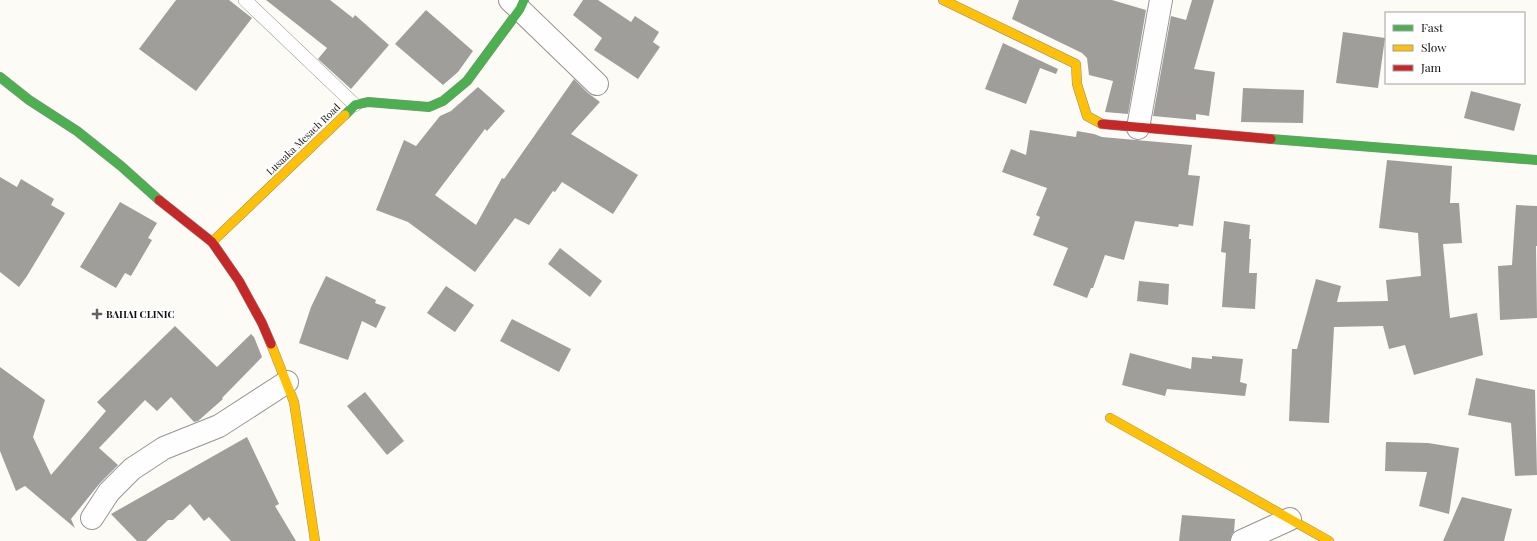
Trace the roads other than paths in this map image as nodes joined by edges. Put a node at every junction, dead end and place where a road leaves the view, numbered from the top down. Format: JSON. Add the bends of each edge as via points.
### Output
{"nodes":[{"id":1,"x":244,"y":0,"type":"edge"},
{"id":2,"x":943,"y":0,"type":"edge"},
{"id":3,"x":1161,"y":0,"type":"edge"},
{"id":4,"x":518,"y":3,"type":"edge"},
{"id":5,"x":0,"y":77,"type":"edge"},
{"id":6,"x":597,"y":84,"type":"dead end"},
{"id":7,"x":355,"y":105,"type":"junction"},
{"id":8,"x":1138,"y":128,"type":"junction"},
{"id":9,"x":1537,"y":160,"type":"edge"},
{"id":10,"x":212,"y":242,"type":"junction"},
{"id":11,"x":287,"y":382,"type":"junction"},
{"id":12,"x":1110,"y":418,"type":"dead end"},
{"id":13,"x":92,"y":518,"type":"dead end"},
{"id":14,"x":1290,"y":519,"type":"junction"},
{"id":15,"x":315,"y":541,"type":"edge"},
{"id":16,"x":1242,"y":541,"type":"edge"},
{"id":17,"x":1329,"y":541,"type":"edge"}],
"edges":[{"from":1,"to":7,"type":"lane"},
{"from":2,"to":8,"type":"street","via":[[1076,64],[1078,90],[1087,116],[1103,124]]},
{"from":3,"to":8,"type":"street"},
{"from":4,"to":6,"type":"street"},
{"from":4,"to":7,"type":"street","name":"Lusaaka Mesach Road","via":[[467,81],[443,101],[429,107],[368,102]]},
{"from":5,"to":10,"type":"street","via":[[122,166]]},
{"from":7,"to":10,"type":"street","name":"Lusaaka Mesach Road"},
{"from":8,"to":9,"type":"street"},
{"from":10,"to":11,"type":"street","via":[[239,281],[262,323]]},
{"from":11,"to":13,"type":"street","via":[[219,426],[164,448],[132,469],[110,492]]},
{"from":11,"to":15,"type":"street","via":[[294,402]]},
{"from":12,"to":14,"type":"street"},
{"from":14,"to":16,"type":"street"},
{"from":14,"to":17,"type":"street"}]}
